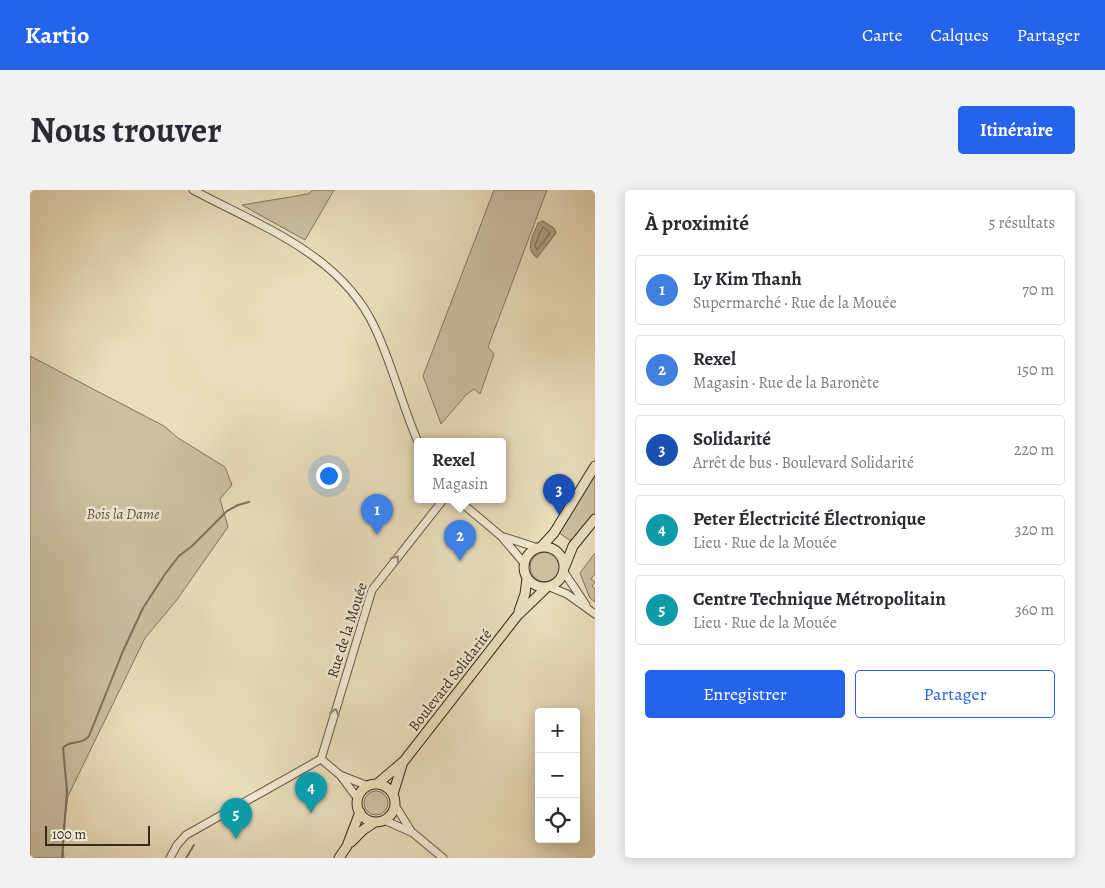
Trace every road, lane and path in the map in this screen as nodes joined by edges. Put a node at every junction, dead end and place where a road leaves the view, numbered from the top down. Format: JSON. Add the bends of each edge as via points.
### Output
{"nodes":[{"id":1,"x":193,"y":190,"type":"edge"},
{"id":2,"x":417,"y":438,"type":"edge"},
{"id":3,"x":595,"y":466,"type":"edge"},
{"id":4,"x":441,"y":503,"type":"edge"},
{"id":5,"x":462,"y":503,"type":"edge"},
{"id":6,"x":595,"y":519,"type":"edge"},
{"id":7,"x":501,"y":536,"type":"junction"},
{"id":8,"x":540,"y":548,"type":"junction"},
{"id":9,"x":524,"y":563,"type":"junction"},
{"id":10,"x":564,"y":570,"type":"junction"},
{"id":11,"x":527,"y":578,"type":"junction"},
{"id":12,"x":548,"y":587,"type":"junction"},
{"id":13,"x":592,"y":612,"type":"edge"},
{"id":14,"x":517,"y":616,"type":"junction"},
{"id":15,"x":321,"y":759,"type":"junction"},
{"id":16,"x":404,"y":761,"type":"junction"},
{"id":17,"x":340,"y":775,"type":"junction"},
{"id":18,"x":372,"y":785,"type":"junction"},
{"id":19,"x":393,"y":794,"type":"junction"},
{"id":20,"x":358,"y":799,"type":"junction"},
{"id":21,"x":395,"y":805,"type":"junction"},
{"id":22,"x":360,"y":812,"type":"junction"},
{"id":23,"x":380,"y":821,"type":"junction"},
{"id":24,"x":413,"y":833,"type":"junction"},
{"id":25,"x":347,"y":846,"type":"junction"},
{"id":26,"x":170,"y":858,"type":"edge"},
{"id":27,"x":339,"y":858,"type":"edge"},
{"id":28,"x":443,"y":858,"type":"edge"}],
"edges":[{"from":1,"to":2,"type":"street","via":[[309,252],[346,283],[376,329]]},
{"from":3,"to":8,"type":"main road","via":[[554,533]]},
{"from":15,"to":4,"type":"street","name":"Rue de la Mouée","one_way":true,"via":[[372,590]]},
{"from":5,"to":7,"type":"street"},
{"from":6,"to":10,"type":"main road","via":[[573,546]]},
{"from":7,"to":8,"type":"street"},
{"from":7,"to":9,"type":"street"},
{"from":8,"to":9,"type":"main road","via":[[530,553]]},
{"from":8,"to":10,"type":"main road","via":[[549,547],[558,552],[564,561]]},
{"from":9,"to":11,"type":"main road"},
{"from":10,"to":12,"type":"main road","via":[[559,582]]},
{"from":10,"to":13,"type":"street"},
{"from":11,"to":12,"type":"main road","via":[[534,584]]},
{"from":11,"to":14,"type":"main road","name":"Boulevard Solidarité"},
{"from":12,"to":13,"type":"street","via":[[565,593]]},
{"from":12,"to":14,"type":"main road","name":"Boulevard Solidarité"},
{"from":14,"to":16,"type":"main road","name":"Boulevard Solidarité"},
{"from":15,"to":17,"type":"street"},
{"from":15,"to":26,"type":"street","via":[[186,836]]},
{"from":16,"to":18,"type":"main road","name":"Boulevard Solidarité"},
{"from":16,"to":19,"type":"main road","name":"Boulevard Solidarité"},
{"from":17,"to":18,"type":"street"},
{"from":17,"to":20,"type":"street"},
{"from":18,"to":19,"type":"main road","via":[[386,787]]},
{"from":18,"to":20,"type":"main road"},
{"from":19,"to":21,"type":"main road"},
{"from":20,"to":22,"type":"main road"},
{"from":21,"to":23,"type":"main road","via":[[389,817]]},
{"from":21,"to":24,"type":"street"},
{"from":22,"to":23,"type":"main road","via":[[369,820]]},
{"from":22,"to":25,"type":"main road"},
{"from":23,"to":24,"type":"street"},
{"from":23,"to":25,"type":"main road","via":[[363,830]]},
{"from":24,"to":28,"type":"street"},
{"from":25,"to":27,"type":"main road"}]}
